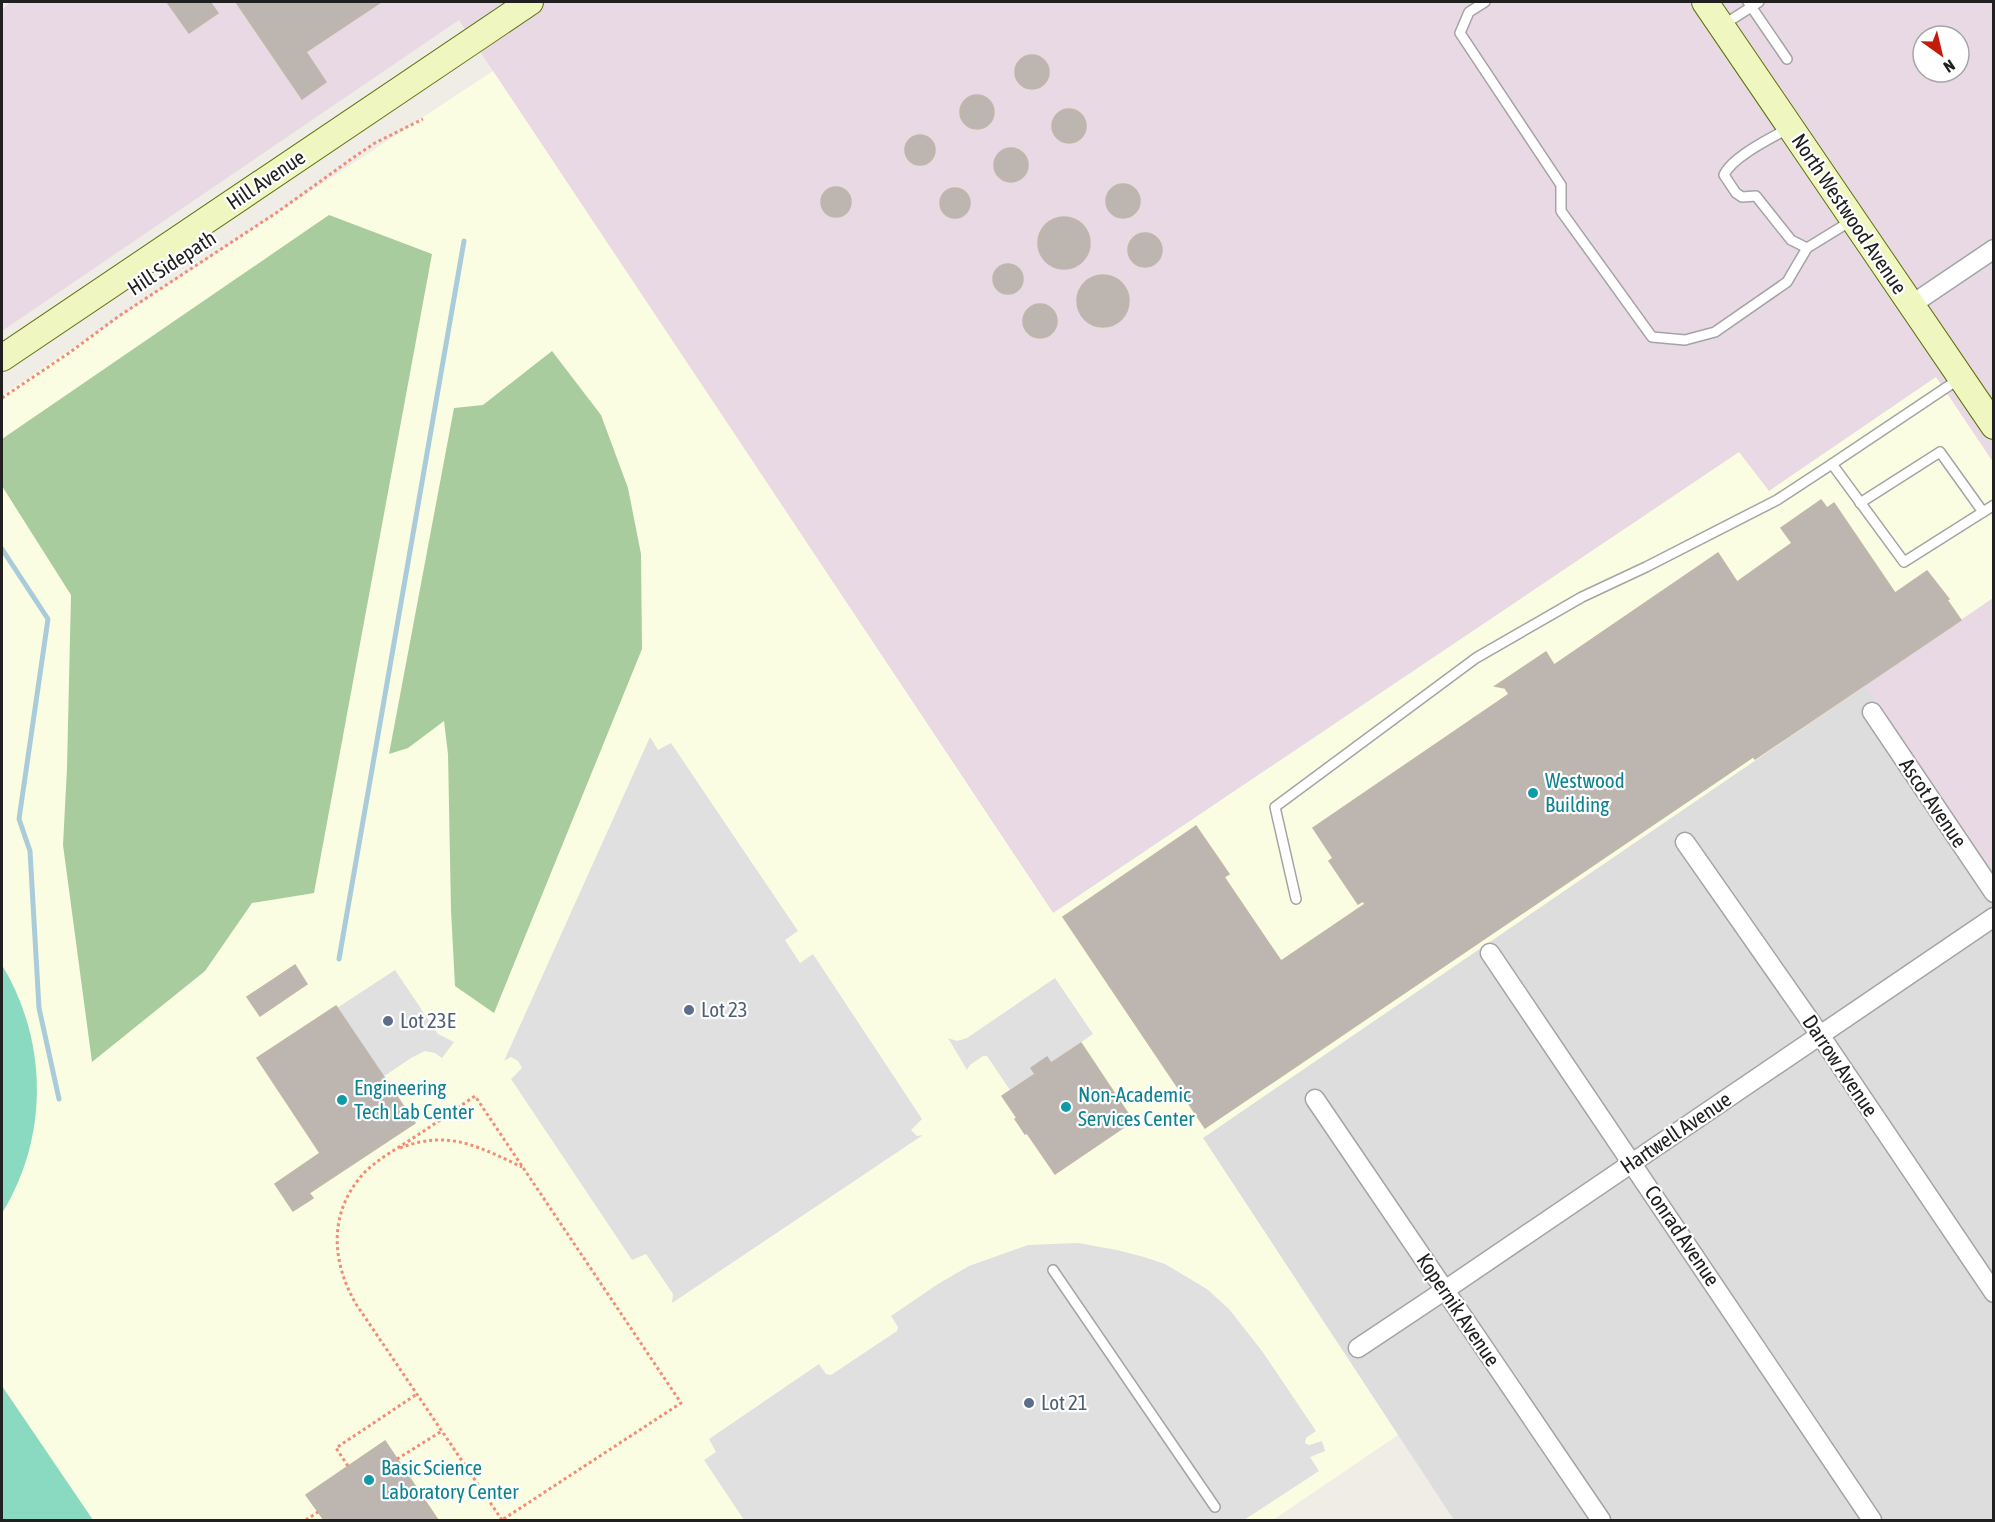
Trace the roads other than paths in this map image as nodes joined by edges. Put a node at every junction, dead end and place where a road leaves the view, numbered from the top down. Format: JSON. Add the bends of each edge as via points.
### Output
{"nodes":[{"id":1,"x":530,"y":2,"type":"edge"},
{"id":2,"x":1485,"y":2,"type":"edge"},
{"id":3,"x":1705,"y":2,"type":"edge"},
{"id":4,"x":1752,"y":3,"type":"edge"},
{"id":5,"x":1722,"y":26,"type":"junction"},
{"id":6,"x":1787,"y":59,"type":"dead end"},
{"id":7,"x":1790,"y":127,"type":"junction"},
{"id":8,"x":1854,"y":220,"type":"junction"},
{"id":9,"x":1807,"y":248,"type":"junction"},
{"id":10,"x":1994,"y":249,"type":"edge"},
{"id":11,"x":1911,"y":305,"type":"junction"},
{"id":12,"x":2,"y":358,"type":"edge"},
{"id":13,"x":1961,"y":378,"type":"junction"},
{"id":14,"x":1994,"y":426,"type":"edge"},
{"id":15,"x":1832,"y":464,"type":"junction"},
{"id":16,"x":1860,"y":503,"type":"junction"},
{"id":17,"x":1994,"y":505,"type":"edge"},
{"id":18,"x":1983,"y":512,"type":"junction"},
{"id":19,"x":1872,"y":712,"type":"dead end"},
{"id":20,"x":1685,"y":842,"type":"dead end"},
{"id":21,"x":1994,"y":893,"type":"edge"},
{"id":22,"x":1296,"y":899,"type":"dead end"},
{"id":23,"x":1994,"y":917,"type":"edge"},
{"id":24,"x":1491,"y":953,"type":"dead end"},
{"id":25,"x":1820,"y":1035,"type":"junction"},
{"id":26,"x":1315,"y":1099,"type":"dead end"},
{"id":27,"x":1633,"y":1163,"type":"junction"},
{"id":28,"x":1053,"y":1270,"type":"dead end"},
{"id":29,"x":1445,"y":1290,"type":"junction"},
{"id":30,"x":1994,"y":1293,"type":"edge"},
{"id":31,"x":1358,"y":1347,"type":"dead end"},
{"id":32,"x":1215,"y":1507,"type":"dead end"},
{"id":33,"x":1601,"y":1521,"type":"edge"},
{"id":34,"x":1872,"y":1521,"type":"edge"}],
"edges":[{"from":1,"to":12,"type":"main road","name":"Hill Avenue"},
{"from":2,"to":9,"type":"lane","via":[[1469,12],[1460,33],[1561,185],[1561,211],[1652,337],[1685,340],[1715,332],[1787,282]]},
{"from":3,"to":5,"type":"main road","name":"North Westwood Avenue"},
{"from":4,"to":5,"type":"lane"},
{"from":4,"to":6,"type":"lane"},
{"from":5,"to":7,"type":"main road","name":"North Westwood Avenue"},
{"from":7,"to":8,"type":"main road","name":"North Westwood Avenue"},
{"from":7,"to":9,"type":"lane","via":[[1736,161],[1724,175],[1736,193],[1742,197],[1756,196],[1791,240]]},
{"from":8,"to":9,"type":"lane"},
{"from":8,"to":11,"type":"main road","name":"North Westwood Avenue"},
{"from":10,"to":11,"type":"street"},
{"from":11,"to":13,"type":"main road","name":"North Westwood Avenue"},
{"from":13,"to":14,"type":"main road","name":"North Westwood Avenue"},
{"from":13,"to":15,"type":"lane"},
{"from":15,"to":16,"type":"lane"},
{"from":15,"to":22,"type":"lane","via":[[1777,500],[1582,597],[1476,658],[1275,807]]},
{"from":16,"to":18,"type":"lane","via":[[1904,562]]},
{"from":16,"to":18,"type":"lane","via":[[1940,452]]},
{"from":17,"to":18,"type":"lane"},
{"from":19,"to":21,"type":"street","name":"Ascot Avenue"},
{"from":20,"to":25,"type":"street","name":"Darrow Avenue"},
{"from":23,"to":25,"type":"street","name":"Hartwell Avenue"},
{"from":24,"to":27,"type":"street","name":"Conrad Avenue"},
{"from":25,"to":27,"type":"street","name":"Hartwell Avenue"},
{"from":25,"to":30,"type":"street","name":"Darrow Avenue"},
{"from":26,"to":29,"type":"street","name":"Kopernik Avenue"},
{"from":27,"to":29,"type":"street","name":"Hartwell Avenue"},
{"from":27,"to":34,"type":"street","name":"Conrad Avenue"},
{"from":28,"to":32,"type":"lane"},
{"from":29,"to":31,"type":"street","name":"Hartwell Avenue"},
{"from":29,"to":33,"type":"street","name":"Kopernik Avenue"}]}
